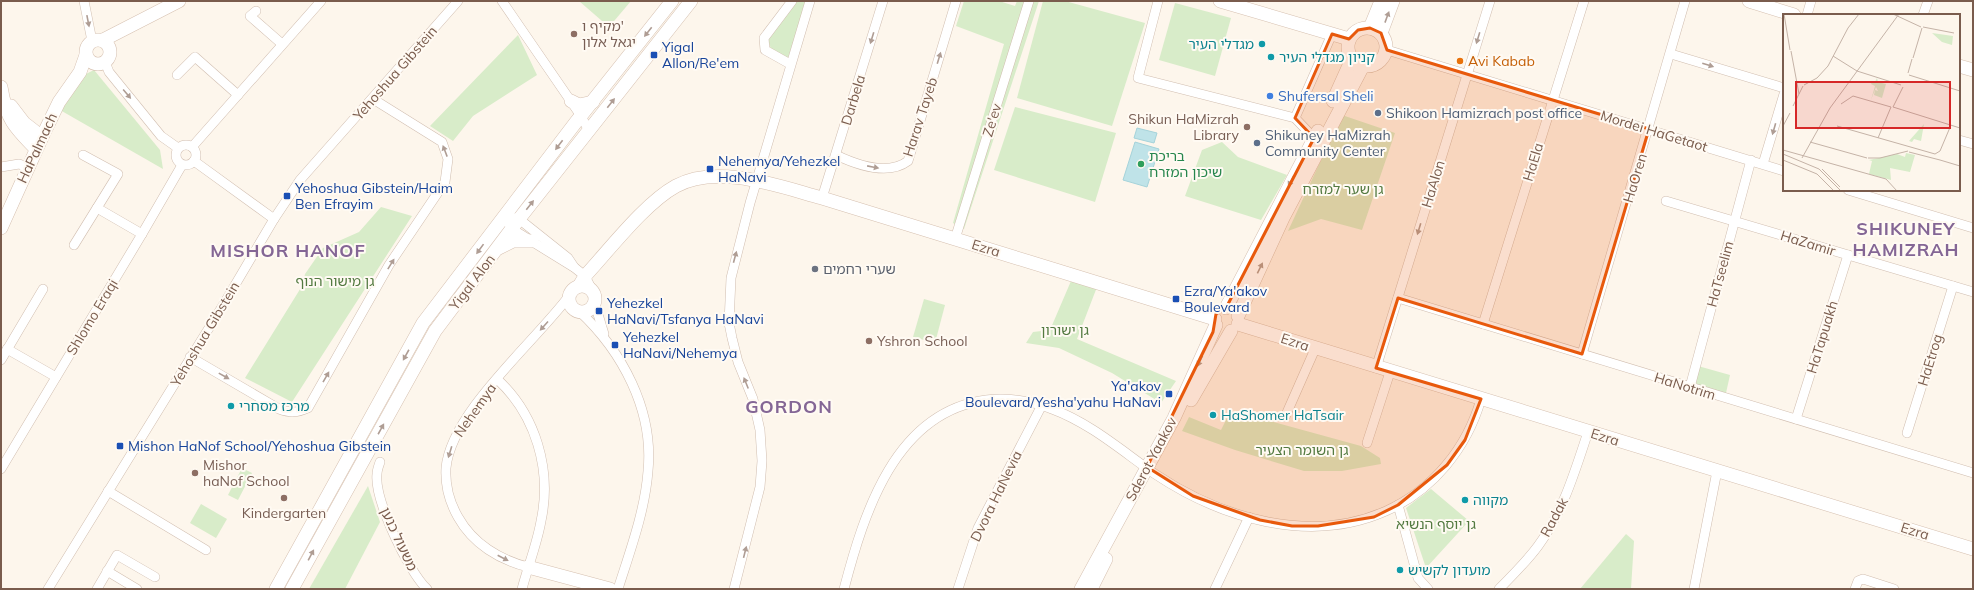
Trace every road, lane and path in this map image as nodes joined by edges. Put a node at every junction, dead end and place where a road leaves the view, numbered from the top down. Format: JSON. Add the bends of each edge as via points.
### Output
{"nodes":[{"id":1,"x":84,"y":1,"type":"edge"},
{"id":2,"x":179,"y":1,"type":"edge"},
{"id":3,"x":321,"y":1,"type":"edge"},
{"id":4,"x":458,"y":1,"type":"edge"},
{"id":5,"x":502,"y":1,"type":"edge"},
{"id":6,"x":672,"y":1,"type":"edge"},
{"id":7,"x":691,"y":1,"type":"edge"},
{"id":8,"x":792,"y":1,"type":"edge"},
{"id":9,"x":810,"y":1,"type":"edge"},
{"id":10,"x":883,"y":1,"type":"edge"},
{"id":11,"x":956,"y":1,"type":"edge"},
{"id":12,"x":1029,"y":1,"type":"edge"},
{"id":13,"x":1158,"y":1,"type":"edge"},
{"id":14,"x":1220,"y":1,"type":"edge"},
{"id":15,"x":1382,"y":1,"type":"edge"},
{"id":16,"x":1393,"y":1,"type":"edge"},
{"id":17,"x":1490,"y":1,"type":"edge"},
{"id":18,"x":1584,"y":1,"type":"edge"},
{"id":19,"x":1685,"y":1,"type":"edge"},
{"id":20,"x":1749,"y":1,"type":"edge"},
{"id":21,"x":1811,"y":1,"type":"edge"},
{"id":22,"x":1928,"y":1,"type":"edge"},
{"id":23,"x":256,"y":11,"type":"dead end"},
{"id":24,"x":1791,"y":14,"type":"edge"},
{"id":25,"x":1807,"y":14,"type":"edge"},
{"id":26,"x":1923,"y":14,"type":"edge"},
{"id":27,"x":1376,"y":30,"type":"junction"},
{"id":28,"x":1332,"y":34,"type":"junction"},
{"id":29,"x":1349,"y":39,"type":"junction"},
{"id":30,"x":282,"y":44,"type":"junction"},
{"id":31,"x":1387,"y":50,"type":"junction"},
{"id":32,"x":98,"y":52,"type":"junction"},
{"id":33,"x":1671,"y":54,"type":"junction"},
{"id":34,"x":1357,"y":62,"type":"junction"},
{"id":35,"x":790,"y":64,"type":"junction"},
{"id":36,"x":1960,"y":66,"type":"edge"},
{"id":37,"x":1973,"y":70,"type":"edge"},
{"id":38,"x":1467,"y":74,"type":"junction"},
{"id":39,"x":177,"y":75,"type":"dead end"},
{"id":40,"x":1,"y":81,"type":"edge"},
{"id":41,"x":1,"y":86,"type":"edge"},
{"id":42,"x":1783,"y":88,"type":"edge"},
{"id":43,"x":238,"y":95,"type":"junction"},
{"id":44,"x":567,"y":96,"type":"junction"},
{"id":45,"x":1783,"y":97,"type":"edge"},
{"id":46,"x":373,"y":99,"type":"junction"},
{"id":47,"x":1553,"y":100,"type":"junction"},
{"id":48,"x":593,"y":102,"type":"junction"},
{"id":49,"x":1295,"y":118,"type":"junction"},
{"id":50,"x":579,"y":119,"type":"junction"},
{"id":51,"x":1649,"y":129,"type":"junction"},
{"id":52,"x":589,"y":131,"type":"junction"},
{"id":53,"x":42,"y":137,"type":"junction"},
{"id":54,"x":1314,"y":138,"type":"junction"},
{"id":55,"x":1960,"y":140,"type":"edge"},
{"id":56,"x":1973,"y":144,"type":"edge"},
{"id":57,"x":192,"y":147,"type":"junction"},
{"id":58,"x":178,"y":148,"type":"junction"},
{"id":59,"x":36,"y":149,"type":"junction"},
{"id":60,"x":84,"y":155,"type":"dead end"},
{"id":61,"x":836,"y":155,"type":"junction"},
{"id":62,"x":1751,"y":160,"type":"junction"},
{"id":63,"x":194,"y":162,"type":"junction"},
{"id":64,"x":1763,"y":164,"type":"junction"},
{"id":65,"x":182,"y":165,"type":"junction"},
{"id":66,"x":28,"y":166,"type":"junction"},
{"id":67,"x":1,"y":167,"type":"edge"},
{"id":68,"x":1783,"y":170,"type":"edge"},
{"id":69,"x":757,"y":181,"type":"junction"},
{"id":70,"x":1856,"y":191,"type":"edge"},
{"id":71,"x":1871,"y":193,"type":"edge"},
{"id":72,"x":822,"y":198,"type":"junction"},
{"id":73,"x":1666,"y":201,"type":"dead end"},
{"id":74,"x":97,"y":208,"type":"junction"},
{"id":75,"x":505,"y":216,"type":"junction"},
{"id":76,"x":274,"y":219,"type":"junction"},
{"id":77,"x":1734,"y":221,"type":"junction"},
{"id":78,"x":515,"y":224,"type":"junction"},
{"id":79,"x":1,"y":228,"type":"edge"},
{"id":80,"x":1973,"y":228,"type":"edge"},
{"id":81,"x":142,"y":234,"type":"junction"},
{"id":82,"x":955,"y":239,"type":"junction"},
{"id":83,"x":532,"y":241,"type":"junction"},
{"id":84,"x":74,"y":245,"type":"dead end"},
{"id":85,"x":497,"y":248,"type":"junction"},
{"id":86,"x":1848,"y":255,"type":"junction"},
{"id":87,"x":579,"y":276,"type":"junction"},
{"id":88,"x":1953,"y":286,"type":"junction"},
{"id":89,"x":43,"y":289,"type":"dead end"},
{"id":90,"x":1973,"y":292,"type":"edge"},
{"id":91,"x":569,"y":296,"type":"junction"},
{"id":92,"x":593,"y":296,"type":"junction"},
{"id":93,"x":1398,"y":298,"type":"junction"},
{"id":94,"x":1226,"y":308,"type":"junction"},
{"id":95,"x":579,"y":311,"type":"junction"},
{"id":96,"x":1216,"y":322,"type":"junction"},
{"id":97,"x":1235,"y":324,"type":"junction"},
{"id":98,"x":1483,"y":324,"type":"junction"},
{"id":99,"x":605,"y":339,"type":"junction"},
{"id":100,"x":8,"y":349,"type":"junction"},
{"id":101,"x":1315,"y":349,"type":"junction"},
{"id":102,"x":1582,"y":354,"type":"junction"},
{"id":103,"x":190,"y":357,"type":"junction"},
{"id":104,"x":1,"y":360,"type":"edge"},
{"id":105,"x":1376,"y":368,"type":"junction"},
{"id":106,"x":1390,"y":372,"type":"junction"},
{"id":107,"x":56,"y":377,"type":"junction"},
{"id":108,"x":497,"y":379,"type":"junction"},
{"id":109,"x":1690,"y":387,"type":"junction"},
{"id":110,"x":1481,"y":399,"type":"junction"},
{"id":111,"x":1042,"y":406,"type":"junction"},
{"id":112,"x":1285,"y":417,"type":"dead end"},
{"id":113,"x":1796,"y":419,"type":"junction"},
{"id":114,"x":1588,"y":432,"type":"junction"},
{"id":115,"x":1907,"y":433,"type":"dead end"},
{"id":116,"x":1367,"y":443,"type":"dead end"},
{"id":117,"x":380,"y":462,"type":"dead end"},
{"id":118,"x":1,"y":468,"type":"edge"},
{"id":119,"x":1149,"y":469,"type":"junction"},
{"id":120,"x":1717,"y":471,"type":"junction"},
{"id":121,"x":1973,"y":473,"type":"edge"},
{"id":122,"x":108,"y":491,"type":"junction"},
{"id":123,"x":1398,"y":506,"type":"junction"},
{"id":124,"x":1249,"y":517,"type":"junction"},
{"id":125,"x":1973,"y":549,"type":"edge"},
{"id":126,"x":206,"y":550,"type":"dead end"},
{"id":127,"x":528,"y":567,"type":"junction"},
{"id":128,"x":107,"y":572,"type":"junction"},
{"id":129,"x":155,"y":577,"type":"dead end"},
{"id":130,"x":50,"y":586,"type":"edge"},
{"id":131,"x":60,"y":589,"type":"edge"},
{"id":132,"x":97,"y":589,"type":"edge"},
{"id":133,"x":137,"y":589,"type":"edge"},
{"id":134,"x":276,"y":589,"type":"edge"},
{"id":135,"x":292,"y":589,"type":"edge"},
{"id":136,"x":427,"y":589,"type":"edge"},
{"id":137,"x":522,"y":589,"type":"edge"},
{"id":138,"x":610,"y":589,"type":"edge"},
{"id":139,"x":618,"y":589,"type":"edge"},
{"id":140,"x":734,"y":589,"type":"edge"},
{"id":141,"x":844,"y":589,"type":"edge"},
{"id":142,"x":958,"y":589,"type":"edge"},
{"id":143,"x":1081,"y":589,"type":"edge"},
{"id":144,"x":1091,"y":589,"type":"edge"},
{"id":145,"x":1215,"y":589,"type":"edge"},
{"id":146,"x":1428,"y":589,"type":"edge"},
{"id":147,"x":1499,"y":589,"type":"edge"},
{"id":148,"x":1694,"y":589,"type":"edge"},
{"id":149,"x":1855,"y":589,"type":"edge"},
{"id":150,"x":1894,"y":589,"type":"edge"}],
"edges":[{"from":1,"to":32,"type":"street","one_way":true},
{"from":2,"to":32,"type":"street","name":"HaPalmach","via":[[122,30]]},
{"from":3,"to":30,"type":"street"},
{"from":4,"to":46,"type":"street","name":"Yehoshua Gibstein"},
{"from":5,"to":44,"type":"street"},
{"from":6,"to":48,"type":"street","name":"Yigal Alon","one_way":true},
{"from":52,"to":7,"type":"street","name":"Yigal Alon","one_way":true},
{"from":8,"to":35,"type":"street","via":[[764,38],[765,50]]},
{"from":9,"to":35,"type":"street"},
{"from":10,"to":61,"type":"street","name":"Darbela","one_way":true},
{"from":61,"to":11,"type":"street","name":"Harav Tayeb","one_way":true,"via":[[879,168],[902,166],[908,161]]},
{"from":12,"to":82,"type":"street","name":"Ze'ev"},
{"from":13,"to":49,"type":"street","via":[[1138,78]]},
{"from":14,"to":28,"type":"street"},
{"from":15,"to":27,"type":"street"},
{"from":27,"to":16,"type":"street","one_way":true},
{"from":17,"to":38,"type":"street","name":"HaAlon","one_way":true},
{"from":18,"to":47,"type":"street","name":"HaEla"},
{"from":19,"to":33,"type":"street","name":"HaOren"},
{"from":20,"to":24,"type":"street"},
{"from":21,"to":25,"type":"street"},
{"from":22,"to":26,"type":"street"},
{"from":23,"to":30,"type":"street","via":[[250,16]]},
{"from":27,"to":29,"type":"street","via":[[1358,30]]},
{"from":27,"to":31,"type":"street","via":[[1385,38]]},
{"from":28,"to":29,"type":"street"},
{"from":28,"to":49,"type":"street"},
{"from":29,"to":34,"type":"street","via":[[1348,49]]},
{"from":30,"to":43,"type":"street"},
{"from":31,"to":34,"type":"street","via":[[1380,61],[1369,66]]},
{"from":31,"to":38,"type":"street","name":"Mordei HaGetaot"},
{"from":32,"to":53,"type":"street","name":"HaPalmach","via":[[59,102]]},
{"from":32,"to":58,"type":"street","one_way":true,"via":[[109,72],[161,136]]},
{"from":33,"to":42,"type":"street","one_way":true},
{"from":33,"to":51,"type":"street","name":"HaOren"},
{"from":34,"to":54,"type":"street","via":[[1338,91]]},
{"from":97,"to":34,"type":"street","name":"Sderot Yaakov","one_way":true},
{"from":35,"to":69,"type":"street"},
{"from":36,"to":37,"type":"street"},
{"from":38,"to":47,"type":"street","name":"Mordei HaGetaot"},
{"from":38,"to":93,"type":"street","name":"HaAlon","one_way":true},
{"from":39,"to":43,"type":"street","via":[[195,57]]},
{"from":40,"to":53,"type":"street","via":[[18,116]]},
{"from":41,"to":59,"type":"street","via":[[9,118],[15,128]]},
{"from":43,"to":57,"type":"street"},
{"from":44,"to":48,"type":"street","via":[[579,105]]},
{"from":44,"to":50,"type":"street"},
{"from":45,"to":64,"type":"street","one_way":true},
{"from":46,"to":76,"type":"street","name":"Yehoshua Gibstein","via":[[300,180]]},
{"from":103,"to":46,"type":"street","one_way":true,"via":[[279,409],[290,413],[308,408],[389,265],[445,182],[448,159],[442,142]]},
{"from":47,"to":51,"type":"street","name":"Mordei HaGetaot"},
{"from":47,"to":98,"type":"street","name":"HaEla"},
{"from":48,"to":50,"type":"street","name":"Yigal Alon"},
{"from":49,"to":54,"type":"street"},
{"from":50,"to":52,"type":"street"},
{"from":50,"to":75,"type":"street","name":"Yigal Alon","one_way":true},
{"from":51,"to":62,"type":"street","name":"Mordei HaGetaot"},
{"from":51,"to":102,"type":"street","name":"HaOren"},
{"from":78,"to":52,"type":"street","name":"Yigal Alon","one_way":true},
{"from":53,"to":59,"type":"street","name":"HaPalmach"},
{"from":54,"to":94,"type":"street","one_way":true},
{"from":55,"to":56,"type":"street"},
{"from":57,"to":58,"type":"street","via":[[186,145]]},
{"from":57,"to":63,"type":"street","via":[[196,155]]},
{"from":58,"to":65,"type":"street","via":[[176,158]]},
{"from":59,"to":66,"type":"street","name":"HaPalmach"},
{"from":60,"to":74,"type":"street","via":[[118,174]]},
{"from":61,"to":72,"type":"street","name":"Darbela"},
{"from":62,"to":64,"type":"street","name":"Mordei HaGetaot"},
{"from":62,"to":77,"type":"street","name":"HaTseelim"},
{"from":63,"to":65,"type":"street"},
{"from":63,"to":76,"type":"street"},
{"from":64,"to":68,"type":"street","name":"Mordei HaGetaot"},
{"from":65,"to":81,"type":"street","name":"Shlomo Eraqi"},
{"from":66,"to":67,"type":"street","via":[[19,164]]},
{"from":66,"to":79,"type":"street","name":"HaPalmach"},
{"from":69,"to":72,"type":"street","name":"Ezra"},
{"from":69,"to":87,"type":"street","via":[[711,177],[677,185],[653,202]]},
{"from":140,"to":69,"type":"street","one_way":true,"via":[[760,487],[762,461],[760,430],[753,399],[738,362],[730,323],[731,278]]},
{"from":70,"to":71,"type":"street"},
{"from":71,"to":80,"type":"street"},
{"from":72,"to":82,"type":"street","name":"Ezra"},
{"from":73,"to":77,"type":"street","name":"HaZamir"},
{"from":74,"to":81,"type":"street"},
{"from":74,"to":84,"type":"street"},
{"from":75,"to":78,"type":"street"},
{"from":75,"to":134,"type":"street","name":"Yigal Alon","one_way":true,"via":[[423,323]]},
{"from":76,"to":103,"type":"street","name":"Yehoshua Gibstein"},
{"from":77,"to":86,"type":"street","name":"HaZamir"},
{"from":77,"to":109,"type":"street","name":"HaTseelim"},
{"from":78,"to":83,"type":"street"},
{"from":78,"to":85,"type":"street","name":"Yigal Alon"},
{"from":78,"to":87,"type":"street","via":[[568,258]]},
{"from":81,"to":107,"type":"street","name":"Shlomo Eraqi"},
{"from":82,"to":96,"type":"street","name":"Ezra"},
{"from":83,"to":85,"type":"street","via":[[511,241]]},
{"from":83,"to":87,"type":"street"},
{"from":135,"to":85,"type":"street","name":"Yigal Alon","one_way":true,"via":[[435,331]]},
{"from":86,"to":88,"type":"street","name":"HaZamir"},
{"from":86,"to":113,"type":"street","name":"HaTapuakh"},
{"from":87,"to":91,"type":"street"},
{"from":87,"to":92,"type":"street"},
{"from":88,"to":90,"type":"street","name":"HaZamir"},
{"from":88,"to":115,"type":"street","name":"HaEtrog"},
{"from":89,"to":100,"type":"street"},
{"from":91,"to":95,"type":"street","via":[[570,304]]},
{"from":91,"to":108,"type":"street","name":"Nehemya","one_way":true,"via":[[558,312]]},
{"from":92,"to":95,"type":"street","via":[[587,310]]},
{"from":92,"to":99,"type":"street"},
{"from":93,"to":98,"type":"street","name":"HaNotrim"},
{"from":93,"to":105,"type":"street","name":"HaAlon"},
{"from":94,"to":96,"type":"street","via":[[1218,312]]},
{"from":94,"to":97,"type":"street","via":[[1233,310]]},
{"from":95,"to":99,"type":"street"},
{"from":96,"to":97,"type":"street","via":[[1224,331]]},
{"from":96,"to":119,"type":"street","name":"Sderot Yaakov","one_way":true},
{"from":97,"to":101,"type":"street","name":"Ezra"},
{"from":97,"to":119,"type":"street","name":"Sderot Yaakov"},
{"from":98,"to":102,"type":"street","name":"HaNotrim"},
{"from":99,"to":139,"type":"street","via":[[617,354],[635,388],[644,420],[648,452],[646,487]]},
{"from":100,"to":104,"type":"street"},
{"from":100,"to":107,"type":"street"},
{"from":101,"to":105,"type":"street","name":"Ezra"},
{"from":101,"to":112,"type":"street"},
{"from":102,"to":109,"type":"street","name":"HaNotrim"},
{"from":103,"to":122,"type":"street","name":"Yehoshua Gibstein"},
{"from":105,"to":106,"type":"street","name":"Ezra"},
{"from":106,"to":110,"type":"street","name":"Ezra"},
{"from":106,"to":116,"type":"street"},
{"from":107,"to":118,"type":"street","name":"Shlomo Eraqi"},
{"from":108,"to":127,"type":"street","via":[[522,410],[537,437],[544,465],[542,519]]},
{"from":108,"to":127,"type":"street","name":"Nehemya","one_way":true,"via":[[456,435],[448,458],[447,484],[454,511],[477,541],[501,558]]},
{"from":109,"to":113,"type":"street","name":"HaNotrim"},
{"from":110,"to":114,"type":"street","name":"Ezra"},
{"from":110,"to":123,"type":"street","via":[[1475,420],[1453,459],[1430,482]]},
{"from":111,"to":119,"type":"street","via":[[1089,428]]},
{"from":111,"to":141,"type":"street","via":[[1019,400],[996,399],[952,408],[930,420],[911,439],[882,481],[870,507]]},
{"from":111,"to":142,"type":"street","name":"Dvora HaNevia","via":[[981,522]]},
{"from":113,"to":121,"type":"street","name":"HaNotrim"},
{"from":114,"to":120,"type":"street","name":"Ezra"},
{"from":114,"to":147,"type":"street","name":"Radak","via":[[1571,484],[1539,545]]},
{"from":117,"to":136,"type":"street","name":"משעול כנען","via":[[377,474],[378,490],[385,513],[404,553],[422,585]]},
{"from":119,"to":124,"type":"street","via":[[1193,496]]},
{"from":119,"to":143,"type":"street","name":"Sderot Yaakov"},
{"from":119,"to":144,"type":"street","name":"Sderot Yaakov"},
{"from":120,"to":125,"type":"street","name":"Ezra"},
{"from":120,"to":148,"type":"street"},
{"from":122,"to":126,"type":"street"},
{"from":122,"to":130,"type":"street","name":"Yehoshua Gibstein"},
{"from":123,"to":124,"type":"street","via":[[1364,519],[1318,526],[1282,525]]},
{"from":123,"to":146,"type":"street","via":[[1418,578]]},
{"from":124,"to":145,"type":"street"},
{"from":127,"to":137,"type":"street"},
{"from":127,"to":138,"type":"street","name":"Nehemya"},
{"from":128,"to":129,"type":"street","via":[[117,555]]},
{"from":128,"to":132,"type":"street"},
{"from":128,"to":133,"type":"street"},
{"from":130,"to":131,"type":"street"},
{"from":149,"to":150,"type":"street","via":[[1858,581],[1863,579]]}]}
